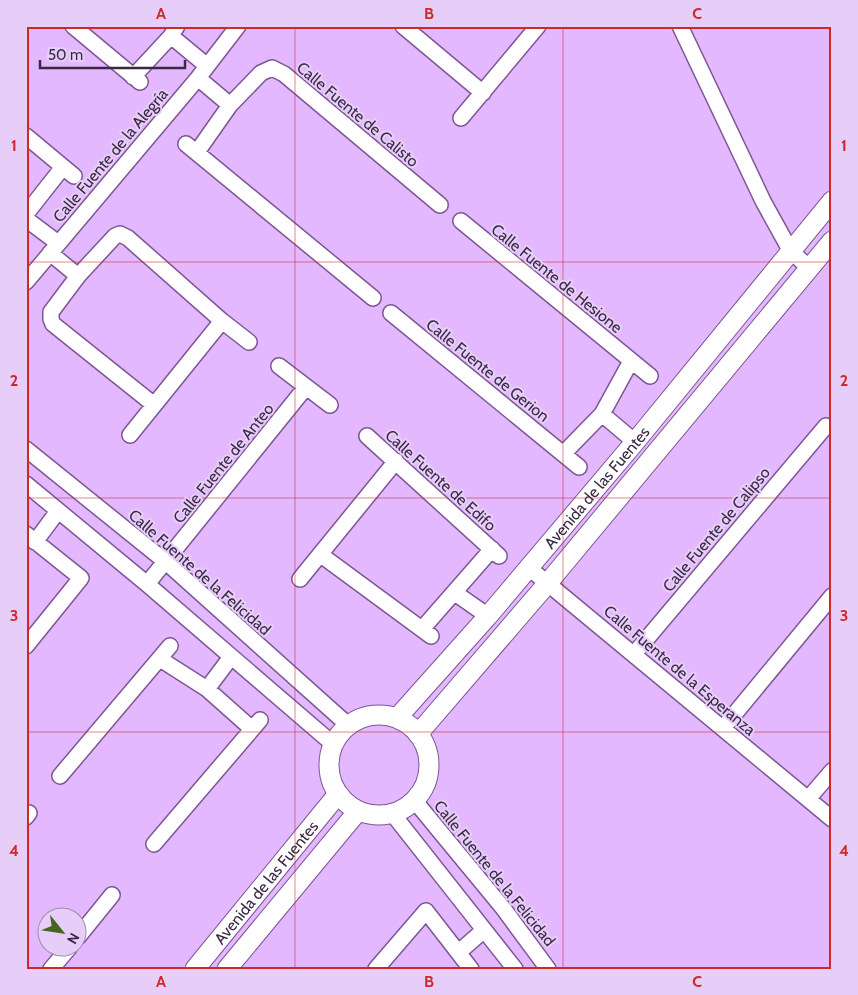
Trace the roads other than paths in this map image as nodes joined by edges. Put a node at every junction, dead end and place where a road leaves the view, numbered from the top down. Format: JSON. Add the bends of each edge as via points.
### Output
{"nodes":[{"id":1,"x":73,"y":26,"type":"edge"},
{"id":2,"x":238,"y":26,"type":"edge"},
{"id":3,"x":402,"y":26,"type":"edge"},
{"id":4,"x":538,"y":26,"type":"edge"},
{"id":5,"x":680,"y":26,"type":"edge"},
{"id":6,"x":174,"y":31,"type":"edge"},
{"id":7,"x":202,"y":71,"type":"junction"},
{"id":8,"x":483,"y":93,"type":"junction"},
{"id":9,"x":230,"y":105,"type":"junction"},
{"id":10,"x":461,"y":118,"type":"dead end"},
{"id":11,"x":26,"y":136,"type":"edge"},
{"id":12,"x":832,"y":201,"type":"edge"},
{"id":13,"x":440,"y":205,"type":"dead end"},
{"id":14,"x":26,"y":214,"type":"edge"},
{"id":15,"x":26,"y":219,"type":"edge"},
{"id":16,"x":461,"y":221,"type":"dead end"},
{"id":17,"x":832,"y":241,"type":"edge"},
{"id":18,"x":54,"y":248,"type":"junction"},
{"id":19,"x":790,"y":250,"type":"junction"},
{"id":20,"x":809,"y":268,"type":"junction"},
{"id":21,"x":78,"y":276,"type":"junction"},
{"id":22,"x":26,"y":282,"type":"edge"},
{"id":23,"x":372,"y":298,"type":"dead end"},
{"id":24,"x":391,"y":313,"type":"dead end"},
{"id":25,"x":222,"y":321,"type":"junction"},
{"id":26,"x":249,"y":342,"type":"dead end"},
{"id":27,"x":631,"y":361,"type":"junction"},
{"id":28,"x":279,"y":366,"type":"dead end"},
{"id":29,"x":650,"y":376,"type":"dead end"},
{"id":30,"x":306,"y":387,"type":"junction"},
{"id":31,"x":154,"y":404,"type":"junction"},
{"id":32,"x":330,"y":405,"type":"dead end"},
{"id":33,"x":602,"y":414,"type":"junction"},
{"id":34,"x":826,"y":426,"type":"dead end"},
{"id":35,"x":130,"y":435,"type":"dead end"},
{"id":36,"x":367,"y":436,"type":"dead end"},
{"id":37,"x":634,"y":442,"type":"junction"},
{"id":38,"x":26,"y":449,"type":"edge"},
{"id":39,"x":563,"y":454,"type":"junction"},
{"id":40,"x":396,"y":461,"type":"junction"},
{"id":41,"x":579,"y":467,"type":"dead end"},
{"id":42,"x":26,"y":484,"type":"edge"},
{"id":43,"x":58,"y":511,"type":"junction"},
{"id":44,"x":31,"y":538,"type":"edge"},
{"id":45,"x":321,"y":555,"type":"junction"},
{"id":46,"x":166,"y":562,"type":"junction"},
{"id":47,"x":529,"y":568,"type":"junction"},
{"id":48,"x":300,"y":579,"type":"dead end"},
{"id":49,"x":147,"y":584,"type":"junction"},
{"id":50,"x":547,"y":584,"type":"junction"},
{"id":51,"x":454,"y":593,"type":"junction"},
{"id":52,"x":832,"y":596,"type":"edge"},
{"id":53,"x":488,"y":616,"type":"junction"},
{"id":54,"x":26,"y":646,"type":"edge"},
{"id":55,"x":170,"y":646,"type":"dead end"},
{"id":56,"x":634,"y":654,"type":"junction"},
{"id":57,"x":231,"y":657,"type":"junction"},
{"id":58,"x":160,"y":659,"type":"junction"},
{"id":59,"x":207,"y":689,"type":"junction"},
{"id":60,"x":396,"y":718,"type":"junction"},
{"id":61,"x":348,"y":725,"type":"junction"},
{"id":62,"x":723,"y":728,"type":"junction"},
{"id":63,"x":418,"y":734,"type":"junction"},
{"id":64,"x":333,"y":744,"type":"junction"},
{"id":65,"x":832,"y":771,"type":"edge"},
{"id":66,"x":60,"y":776,"type":"dead end"},
{"id":67,"x":338,"y":794,"type":"junction"},
{"id":68,"x":414,"y":800,"type":"junction"},
{"id":69,"x":808,"y":800,"type":"junction"},
{"id":70,"x":358,"y":811,"type":"junction"},
{"id":71,"x":392,"y":813,"type":"junction"},
{"id":72,"x":832,"y":819,"type":"edge"},
{"id":73,"x":154,"y":844,"type":"dead end"},
{"id":74,"x":112,"y":895,"type":"dead end"},
{"id":75,"x":88,"y":925,"type":"edge"},
{"id":76,"x":484,"y":930,"type":"junction"},
{"id":77,"x":459,"y":952,"type":"junction"},
{"id":78,"x":60,"y":958,"type":"edge"},
{"id":79,"x":51,"y":969,"type":"edge"},
{"id":80,"x":194,"y":969,"type":"edge"},
{"id":81,"x":228,"y":969,"type":"edge"},
{"id":82,"x":376,"y":969,"type":"edge"},
{"id":83,"x":471,"y":969,"type":"edge"},
{"id":84,"x":515,"y":969,"type":"edge"},
{"id":85,"x":548,"y":969,"type":"edge"}],
"edges":[{"from":1,"to":6,"type":"street","via":[[137,79]]},
{"from":2,"to":7,"type":"street","name":"Calle Fuente de la Alegría"},
{"from":3,"to":8,"type":"street"},
{"from":4,"to":8,"type":"street"},
{"from":5,"to":19,"type":"street"},
{"from":6,"to":7,"type":"street"},
{"from":7,"to":9,"type":"street"},
{"from":7,"to":18,"type":"street","name":"Calle Fuente de la Alegría"},
{"from":8,"to":10,"type":"street"},
{"from":9,"to":13,"type":"street","name":"Calle Fuente de Calisto","via":[[261,73],[272,68],[284,74]]},
{"from":9,"to":23,"type":"street","name":"Calle Fuente de Calisto","via":[[191,148]]},
{"from":11,"to":14,"type":"street","via":[[69,171]]},
{"from":12,"to":19,"type":"street","name":"Avenida de las Fuentes"},
{"from":15,"to":18,"type":"street"},
{"from":16,"to":27,"type":"street","name":"Calle Fuente de Hesione"},
{"from":17,"to":20,"type":"street","name":"Avenida de las Fuentes"},
{"from":18,"to":21,"type":"street"},
{"from":18,"to":22,"type":"street","name":"Calle Fuente de la Alegría"},
{"from":19,"to":20,"type":"street"},
{"from":19,"to":37,"type":"street","name":"Avenida de las Fuentes"},
{"from":20,"to":50,"type":"street","name":"Avenida de las Fuentes"},
{"from":21,"to":25,"type":"street","via":[[114,236],[120,234]]},
{"from":21,"to":31,"type":"street","via":[[51,312],[53,324]]},
{"from":24,"to":39,"type":"street","name":"Calle Fuente de Gerion"},
{"from":25,"to":26,"type":"street"},
{"from":25,"to":31,"type":"street"},
{"from":27,"to":29,"type":"street","name":"Calle Fuente de Hesione"},
{"from":27,"to":33,"type":"street"},
{"from":28,"to":30,"type":"street"},
{"from":30,"to":32,"type":"street"},
{"from":30,"to":46,"type":"street","name":"Calle Fuente de Anteo"},
{"from":31,"to":35,"type":"street"},
{"from":33,"to":37,"type":"street"},
{"from":33,"to":39,"type":"street"},
{"from":34,"to":56,"type":"street","name":"Calle Fuente de Calipso"},
{"from":36,"to":40,"type":"street","name":"Calle Fuente de Edifo"},
{"from":37,"to":47,"type":"street","name":"Avenida de las Fuentes"},
{"from":38,"to":46,"type":"street","name":"Calle Fuente de la Felicidad"},
{"from":39,"to":41,"type":"street","name":"Calle Fuente de Gerion"},
{"from":40,"to":45,"type":"street"},
{"from":40,"to":51,"type":"street","name":"Calle Fuente de Edifo","via":[[495,553]]},
{"from":42,"to":43,"type":"street"},
{"from":43,"to":44,"type":"street"},
{"from":43,"to":49,"type":"street"},
{"from":44,"to":54,"type":"street","via":[[81,578]]},
{"from":45,"to":48,"type":"street"},
{"from":45,"to":51,"type":"street","name":"Calle Fuente de Edifo","via":[[426,633]]},
{"from":46,"to":49,"type":"street","name":"Calle Fuente de Anteo"},
{"from":46,"to":61,"type":"street","name":"Calle Fuente de la Felicidad"},
{"from":47,"to":50,"type":"street","name":"Calle Fuente de la Esperanza"},
{"from":47,"to":53,"type":"street","name":"Avenida de las Fuentes"},
{"from":49,"to":57,"type":"street"},
{"from":50,"to":56,"type":"street","name":"Calle Fuente de la Esperanza"},
{"from":50,"to":63,"type":"street","name":"Avenida de las Fuentes"},
{"from":51,"to":53,"type":"street"},
{"from":52,"to":62,"type":"street"},
{"from":53,"to":60,"type":"street","name":"Avenida de las Fuentes"},
{"from":55,"to":58,"type":"street"},
{"from":56,"to":62,"type":"street","name":"Calle Fuente de la Esperanza"},
{"from":57,"to":59,"type":"street"},
{"from":57,"to":64,"type":"street"},
{"from":58,"to":59,"type":"street"},
{"from":58,"to":66,"type":"street"},
{"from":59,"to":73,"type":"street","via":[[256,724]]},
{"from":60,"to":61,"type":"street","via":[[370,716]]},
{"from":60,"to":63,"type":"street"},
{"from":61,"to":64,"type":"street"},
{"from":62,"to":69,"type":"street","name":"Calle Fuente de la Esperanza"},
{"from":63,"to":68,"type":"street","via":[[427,750],[428,768],[424,786]]},
{"from":64,"to":67,"type":"street","via":[[328,767]]},
{"from":65,"to":69,"type":"street"},
{"from":67,"to":70,"type":"street"},
{"from":67,"to":80,"type":"street","name":"Avenida de las Fuentes"},
{"from":68,"to":71,"type":"street"},
{"from":68,"to":85,"type":"street","name":"Calle Fuente de la Felicidad","via":[[503,908]]},
{"from":69,"to":72,"type":"street","name":"Calle Fuente de la Esperanza"},
{"from":70,"to":71,"type":"street","via":[[374,815]]},
{"from":70,"to":81,"type":"street","name":"Avenida de las Fuentes"},
{"from":71,"to":76,"type":"street"},
{"from":74,"to":75,"type":"street"},
{"from":76,"to":77,"type":"street"},
{"from":76,"to":84,"type":"street"},
{"from":77,"to":82,"type":"street","via":[[426,911]]},
{"from":77,"to":83,"type":"street"},
{"from":78,"to":79,"type":"street"}]}
